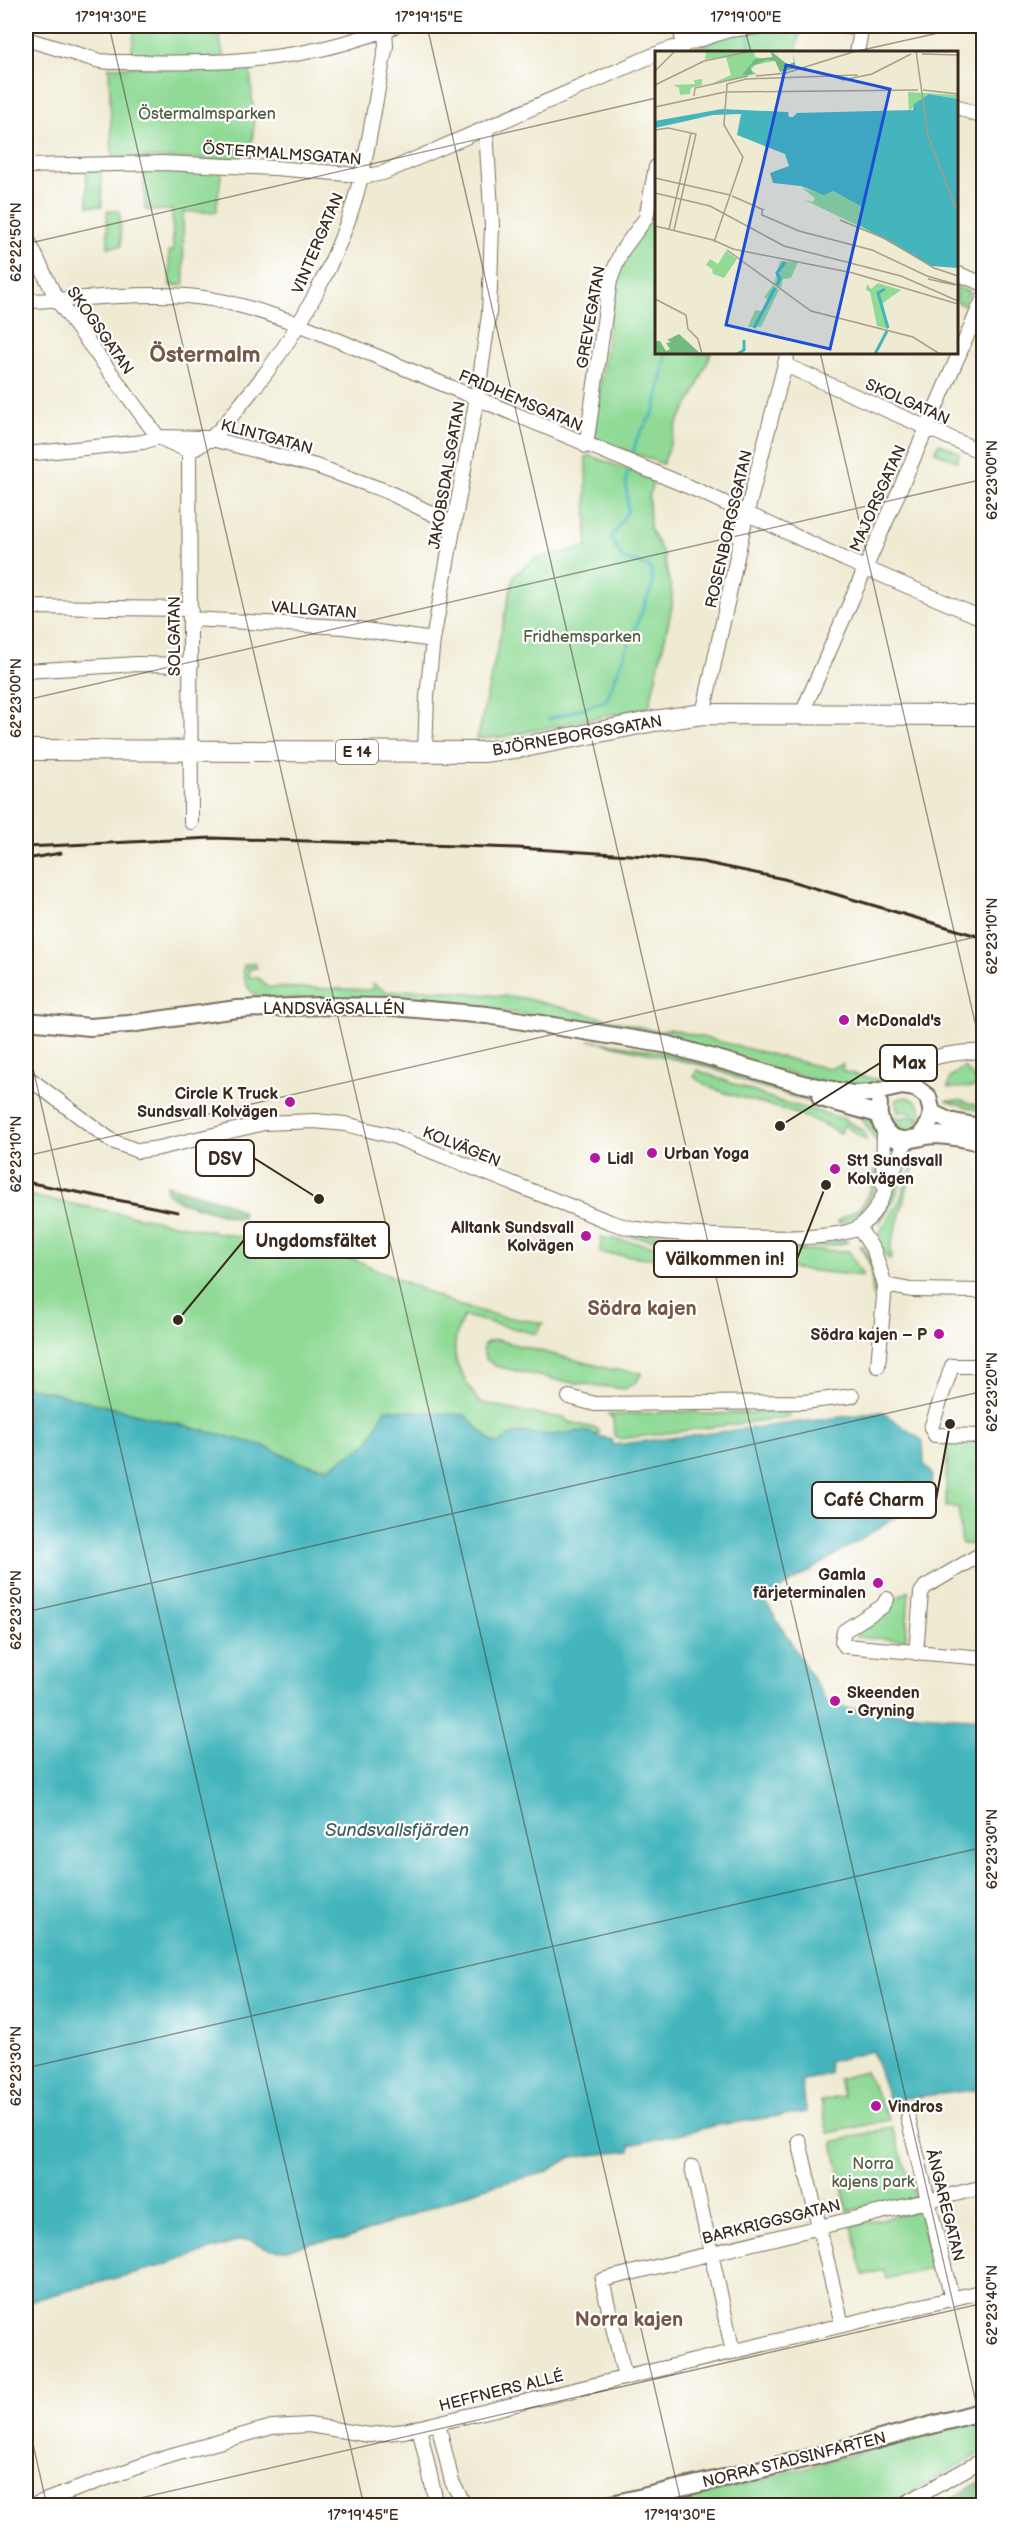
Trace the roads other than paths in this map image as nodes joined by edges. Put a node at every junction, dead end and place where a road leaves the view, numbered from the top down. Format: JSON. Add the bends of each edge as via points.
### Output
{"nodes":[{"id":1,"x":683,"y":26,"type":"edge"},
{"id":2,"x":764,"y":26,"type":"edge"},
{"id":3,"x":842,"y":26,"type":"edge"},
{"id":4,"x":862,"y":27,"type":"edge"},
{"id":5,"x":390,"y":28,"type":"edge"},
{"id":6,"x":26,"y":39,"type":"edge"},
{"id":7,"x":681,"y":49,"type":"edge"},
{"id":8,"x":857,"y":51,"type":"edge"},
{"id":9,"x":655,"y":55,"type":"edge"},
{"id":10,"x":958,"y":106,"type":"edge"},
{"id":11,"x":984,"y":118,"type":"edge"},
{"id":12,"x":486,"y":130,"type":"junction"},
{"id":13,"x":26,"y":166,"type":"edge"},
{"id":14,"x":655,"y":176,"type":"edge"},
{"id":15,"x":361,"y":177,"type":"junction"},
{"id":16,"x":26,"y":236,"type":"edge"},
{"id":17,"x":958,"y":273,"type":"edge"},
{"id":18,"x":984,"y":284,"type":"edge"},
{"id":19,"x":984,"y":297,"type":"edge"},
{"id":20,"x":57,"y":300,"type":"junction"},
{"id":21,"x":26,"y":301,"type":"edge"},
{"id":22,"x":299,"y":324,"type":"junction"},
{"id":23,"x":787,"y":359,"type":"edge"},
{"id":24,"x":477,"y":398,"type":"junction"},
{"id":25,"x":927,"y":427,"type":"junction"},
{"id":26,"x":158,"y":437,"type":"junction"},
{"id":27,"x":211,"y":439,"type":"junction"},
{"id":28,"x":585,"y":446,"type":"junction"},
{"id":29,"x":189,"y":451,"type":"junction"},
{"id":30,"x":984,"y":453,"type":"edge"},
{"id":31,"x":26,"y":454,"type":"edge"},
{"id":32,"x":748,"y":513,"type":"junction"},
{"id":33,"x":453,"y":524,"type":"junction"},
{"id":34,"x":864,"y":567,"type":"junction"},
{"id":35,"x":26,"y":607,"type":"edge"},
{"id":36,"x":191,"y":614,"type":"junction"},
{"id":37,"x":984,"y":619,"type":"edge"},
{"id":38,"x":433,"y":640,"type":"junction"},
{"id":39,"x":191,"y":666,"type":"junction"},
{"id":40,"x":26,"y":671,"type":"edge"},
{"id":41,"x":804,"y":713,"type":"junction"},
{"id":42,"x":703,"y":714,"type":"junction"},
{"id":43,"x":984,"y":715,"type":"edge"},
{"id":44,"x":26,"y":750,"type":"edge"},
{"id":45,"x":191,"y":750,"type":"junction"},
{"id":46,"x":425,"y":752,"type":"junction"},
{"id":47,"x":191,"y":822,"type":"dead end"},
{"id":48,"x":26,"y":1021,"type":"edge"},
{"id":49,"x":642,"y":1041,"type":"junction"},
{"id":50,"x":984,"y":1052,"type":"edge"},
{"id":51,"x":26,"y":1076,"type":"edge"},
{"id":52,"x":908,"y":1086,"type":"junction"},
{"id":53,"x":932,"y":1113,"type":"junction"},
{"id":54,"x":881,"y":1122,"type":"junction"},
{"id":55,"x":984,"y":1128,"type":"edge"},
{"id":56,"x":914,"y":1137,"type":"junction"},
{"id":57,"x":984,"y":1143,"type":"edge"},
{"id":58,"x":884,"y":1189,"type":"junction"},
{"id":59,"x":859,"y":1228,"type":"junction"},
{"id":60,"x":885,"y":1285,"type":"junction"},
{"id":61,"x":984,"y":1291,"type":"edge"},
{"id":62,"x":878,"y":1366,"type":"dead end"},
{"id":63,"x":984,"y":1366,"type":"edge"},
{"id":64,"x":569,"y":1396,"type":"dead end"},
{"id":65,"x":852,"y":1396,"type":"dead end"},
{"id":66,"x":984,"y":1436,"type":"edge"},
{"id":67,"x":984,"y":1555,"type":"edge"},
{"id":68,"x":887,"y":1599,"type":"dead end"},
{"id":69,"x":916,"y":1653,"type":"junction"},
{"id":70,"x":984,"y":1658,"type":"edge"},
{"id":71,"x":908,"y":2118,"type":"dead end"},
{"id":72,"x":799,"y":2141,"type":"dead end"},
{"id":73,"x":692,"y":2167,"type":"dead end"},
{"id":74,"x":984,"y":2187,"type":"edge"},
{"id":75,"x":927,"y":2200,"type":"junction"},
{"id":76,"x":818,"y":2226,"type":"junction"},
{"id":77,"x":711,"y":2252,"type":"junction"},
{"id":78,"x":984,"y":2291,"type":"edge"},
{"id":79,"x":952,"y":2299,"type":"junction"},
{"id":80,"x":842,"y":2325,"type":"junction"},
{"id":81,"x":733,"y":2352,"type":"junction"},
{"id":82,"x":625,"y":2378,"type":"junction"},
{"id":83,"x":984,"y":2411,"type":"edge"},
{"id":84,"x":984,"y":2416,"type":"edge"},
{"id":85,"x":438,"y":2423,"type":"junction"},
{"id":86,"x":419,"y":2427,"type":"junction"},
{"id":87,"x":984,"y":2459,"type":"edge"},
{"id":88,"x":30,"y":2505,"type":"edge"},
{"id":89,"x":437,"y":2505,"type":"edge"},
{"id":90,"x":465,"y":2505,"type":"edge"},
{"id":91,"x":604,"y":2505,"type":"edge"},
{"id":92,"x":643,"y":2505,"type":"edge"},
{"id":93,"x":902,"y":2505,"type":"edge"}],
"edges":[{"from":1,"to":7,"type":"street"},
{"from":2,"to":7,"type":"street","via":[[729,30]]},
{"from":3,"to":4,"type":"street"},
{"from":4,"to":8,"type":"street"},
{"from":5,"to":6,"type":"street","via":[[296,55],[219,63],[100,61]]},
{"from":5,"to":15,"type":"street","name":"VINTERGATAN"},
{"from":9,"to":12,"type":"street","name":"ÖSTERMALMSGATAN"},
{"from":10,"to":11,"type":"street"},
{"from":12,"to":15,"type":"street","name":"ÖSTERMALMSGATAN","via":[[383,172]]},
{"from":12,"to":24,"type":"street","name":"JAKOBSDALSGATAN","via":[[492,233],[489,315]]},
{"from":13,"to":15,"type":"street","name":"ÖSTERMALMSGATAN","via":[[162,163],[276,168]]},
{"from":14,"to":28,"type":"street","name":"GREVEGATAN","via":[[645,218],[621,252],[610,281]]},
{"from":15,"to":22,"type":"street","name":"VINTERGATAN","via":[[343,231]]},
{"from":16,"to":20,"type":"street","name":"SKOGSGATAN"},
{"from":17,"to":18,"type":"street"},
{"from":19,"to":25,"type":"street","name":"MAJORSGATAN"},
{"from":20,"to":21,"type":"street","name":"FRIDHEMSGATAN"},
{"from":20,"to":22,"type":"street","name":"FRIDHEMSGATAN","via":[[188,296],[254,309]]},
{"from":20,"to":26,"type":"street","name":"SKOGSGATAN"},
{"from":22,"to":24,"type":"street","name":"FRIDHEMSGATAN"},
{"from":22,"to":27,"type":"street","name":"VINTERGATAN","via":[[266,375]]},
{"from":23,"to":25,"type":"street","name":"SKOLGATAN"},
{"from":23,"to":32,"type":"street","name":"ROSENBORGSGATAN"},
{"from":24,"to":28,"type":"street","name":"FRIDHEMSGATAN"},
{"from":24,"to":33,"type":"street","name":"JAKOBSDALSGATAN"},
{"from":25,"to":30,"type":"street","name":"SKOLGATAN"},
{"from":25,"to":34,"type":"street","name":"MAJORSGATAN"},
{"from":26,"to":27,"type":"street","name":"KLINTGATAN"},
{"from":26,"to":29,"type":"street"},
{"from":26,"to":31,"type":"street","name":"KLINTGATAN","via":[[143,442]]},
{"from":27,"to":29,"type":"street"},
{"from":27,"to":33,"type":"street","name":"KLINTGATAN","via":[[316,466],[386,491]]},
{"from":28,"to":32,"type":"street","name":"FRIDHEMSGATAN"},
{"from":29,"to":36,"type":"street","name":"SOLGATAN"},
{"from":32,"to":34,"type":"street","name":"FRIDHEMSGATAN"},
{"from":32,"to":42,"type":"street","name":"ROSENBORGSGATAN"},
{"from":33,"to":38,"type":"street","name":"JAKOBSDALSGATAN"},
{"from":34,"to":37,"type":"street","name":"FRIDHEMSGATAN"},
{"from":34,"to":41,"type":"street","name":"MAJORSGATAN"},
{"from":35,"to":36,"type":"street","name":"VALLGATAN"},
{"from":36,"to":38,"type":"street","name":"VALLGATAN","via":[[344,627]]},
{"from":36,"to":39,"type":"street","name":"SOLGATAN"},
{"from":38,"to":46,"type":"street","name":"JAKOBSDALSGATAN"},
{"from":39,"to":40,"type":"street","via":[[137,664]]},
{"from":39,"to":45,"type":"street","name":"SOLGATAN"},
{"from":41,"to":42,"type":"highway","name":"BJÖRNEBORGSGATAN","number":"E 14"},
{"from":41,"to":43,"type":"highway","name":"BJÖRNEBORGSGATAN","number":"E 14"},
{"from":42,"to":46,"type":"highway","name":"BJÖRNEBORGSGATAN","number":"E 14","via":[[529,746],[483,752]]},
{"from":44,"to":45,"type":"highway","name":"BJÖRNEBORGSGATAN","number":"E 14"},
{"from":45,"to":46,"type":"highway","name":"BJÖRNEBORGSGATAN","number":"E 14"},
{"from":45,"to":47,"type":"street","name":"SOLGATAN"},
{"from":48,"to":49,"type":"main road","name":"LANDSVÄGSALLÉN","via":[[90,1027],[237,1009],[393,1007],[487,1015]]},
{"from":49,"to":52,"type":"main road","name":"LANDSVÄGSALLÉN","via":[[835,1091],[872,1093]]},
{"from":49,"to":54,"type":"main road","name":"LANDSVÄGSALLÉN"},
{"from":50,"to":52,"type":"street","via":[[928,1060]]},
{"from":51,"to":59,"type":"street","name":"KOLVÄGEN","via":[[112,1141],[138,1151],[264,1123],[324,1122],[393,1136],[568,1207],[634,1229],[796,1237],[832,1235]]},
{"from":52,"to":53,"type":"main road","via":[[928,1097]]},
{"from":52,"to":54,"type":"main road","via":[[885,1094],[880,1103]]},
{"from":53,"to":55,"type":"main road"},
{"from":53,"to":56,"type":"main road","via":[[929,1124]]},
{"from":54,"to":56,"type":"main road","name":"LANDSVÄGSALLÉN","via":[[891,1136]]},
{"from":54,"to":58,"type":"street"},
{"from":56,"to":57,"type":"main road","name":"LANDSVÄGSALLÉN","via":[[955,1137]]},
{"from":56,"to":58,"type":"street","via":[[897,1155],[890,1182]]},
{"from":58,"to":59,"type":"street","via":[[877,1206]]},
{"from":59,"to":60,"type":"street","via":[[873,1251]]},
{"from":60,"to":61,"type":"street","via":[[911,1290]]},
{"from":60,"to":62,"type":"street"},
{"from":63,"to":66,"type":"street","via":[[952,1366],[931,1428],[934,1435]]},
{"from":64,"to":65,"type":"street","via":[[595,1404],[804,1402]]},
{"from":67,"to":69,"type":"street","via":[[925,1587],[921,1593]]},
{"from":68,"to":69,"type":"street","via":[[883,1606],[844,1630],[842,1641],[845,1646]]},
{"from":69,"to":70,"type":"street"},
{"from":71,"to":75,"type":"street","name":"ÅNGAREGATAN"},
{"from":72,"to":76,"type":"street"},
{"from":73,"to":77,"type":"street"},
{"from":74,"to":75,"type":"street","name":"BARKRIGGSGATAN"},
{"from":75,"to":76,"type":"street","name":"BARKRIGGSGATAN"},
{"from":75,"to":79,"type":"street","name":"ÅNGAREGATAN"},
{"from":76,"to":77,"type":"street","name":"BARKRIGGSGATAN"},
{"from":76,"to":80,"type":"street"},
{"from":77,"to":81,"type":"street"},
{"from":77,"to":82,"type":"street","name":"BARKRIGGSGATAN","via":[[602,2280]]},
{"from":78,"to":79,"type":"street","name":"HEFFNERS ALLÉ"},
{"from":79,"to":80,"type":"street","name":"HEFFNERS ALLÉ"},
{"from":80,"to":81,"type":"street","name":"HEFFNERS ALLÉ"},
{"from":81,"to":82,"type":"street","name":"HEFFNERS ALLÉ"},
{"from":82,"to":85,"type":"street","name":"HEFFNERS ALLÉ"},
{"from":83,"to":91,"type":"main road","name":"NORRA STADSINFARTEN","via":[[813,2457]]},
{"from":84,"to":92,"type":"main road","name":"NORRA STADSINFARTEN"},
{"from":85,"to":86,"type":"street","name":"HEFFNERS ALLÉ"},
{"from":85,"to":90,"type":"street","via":[[452,2482]]},
{"from":86,"to":88,"type":"street","name":"HEFFNERS ALLÉ","via":[[369,2435],[309,2425],[272,2427],[165,2457]]},
{"from":86,"to":89,"type":"street"},
{"from":87,"to":93,"type":"street"}]}
